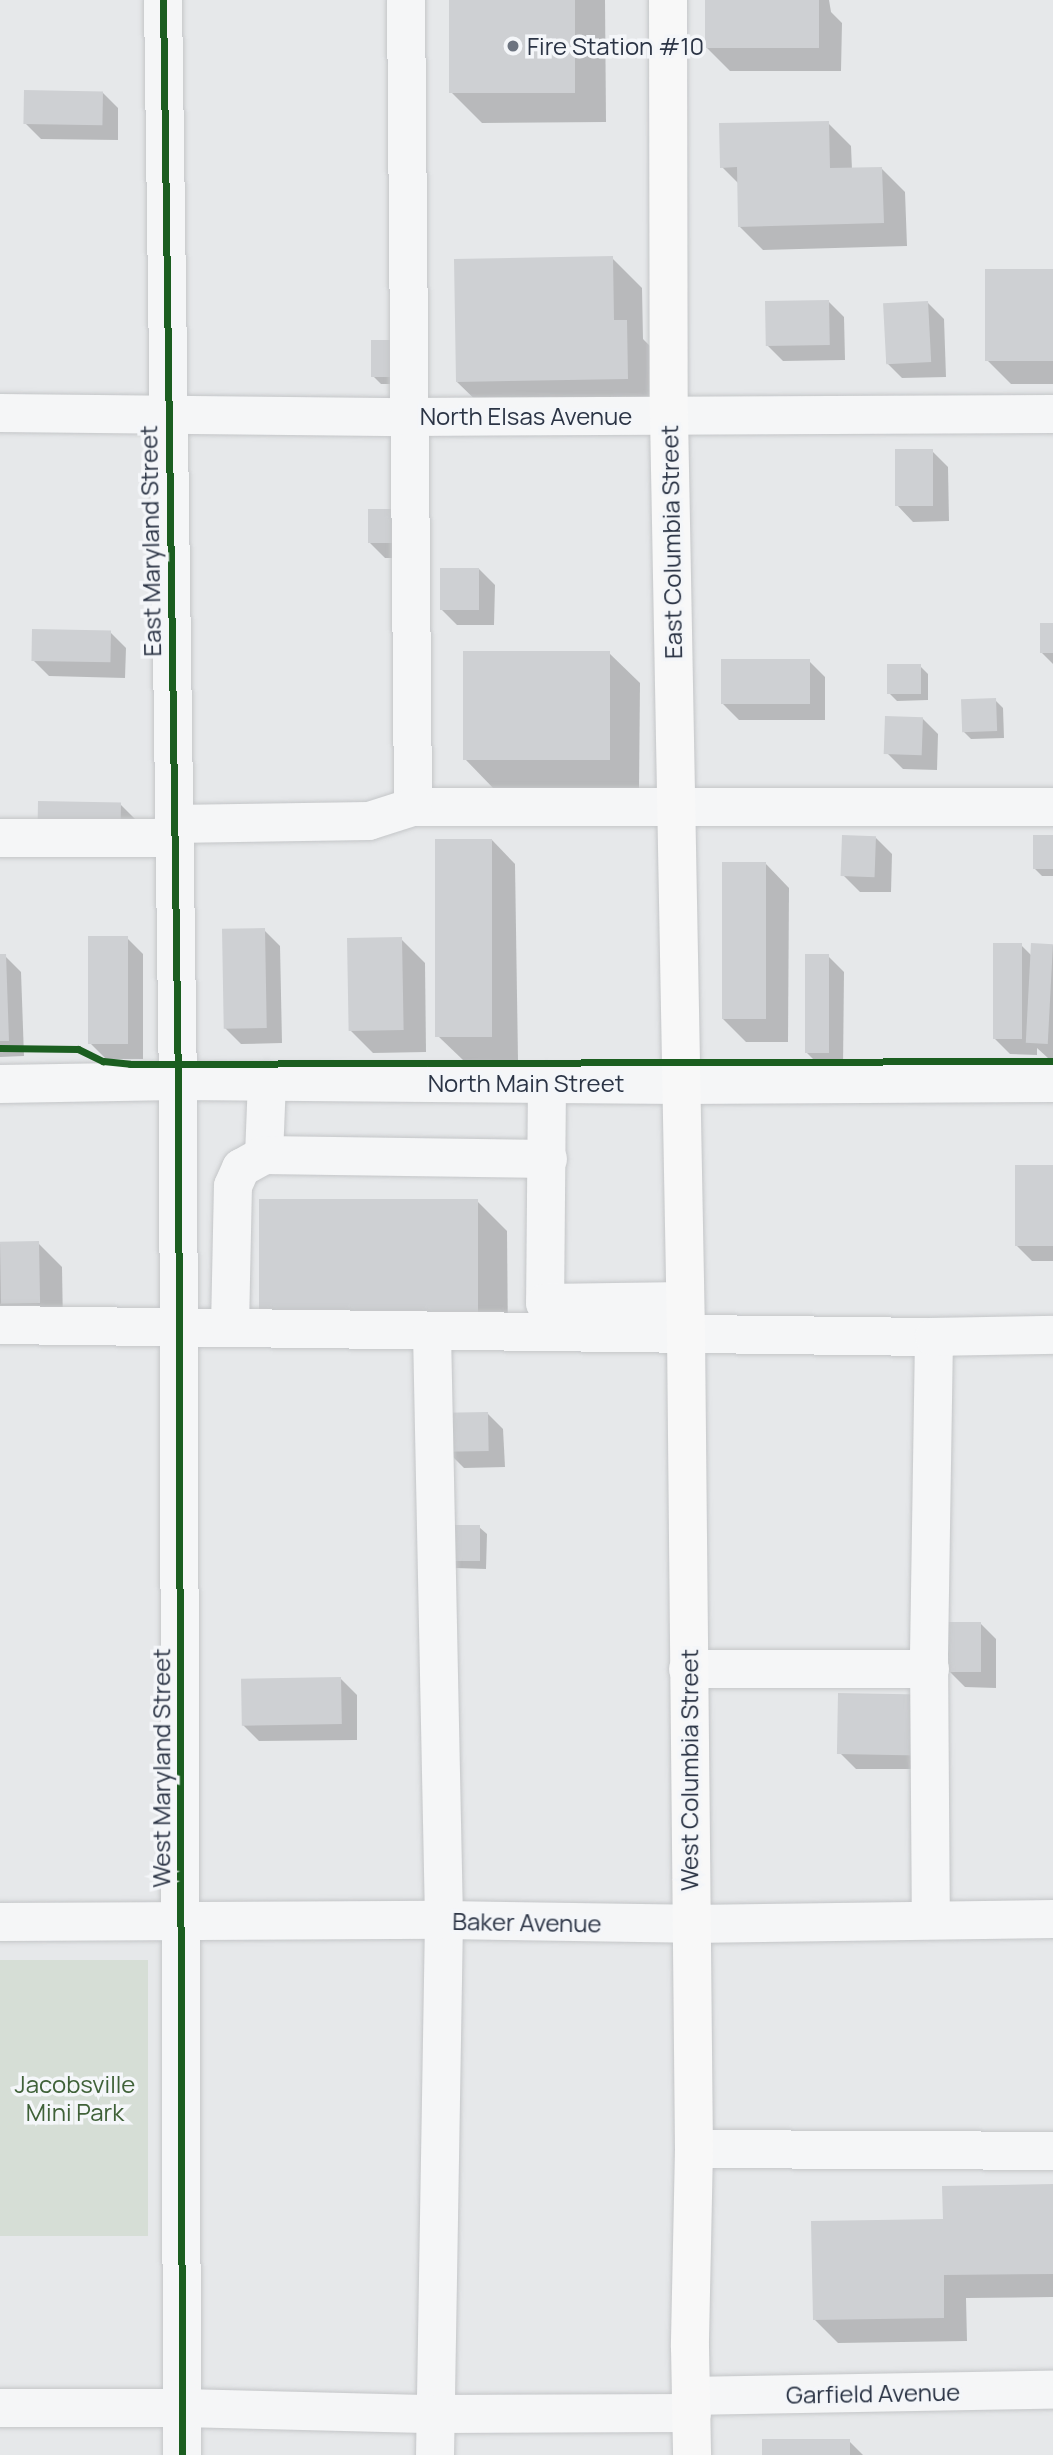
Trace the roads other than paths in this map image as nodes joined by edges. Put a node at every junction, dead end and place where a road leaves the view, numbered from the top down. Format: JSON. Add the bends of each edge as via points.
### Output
{"nodes":[{"id":1,"x":163,"y":0,"type":"edge"},
{"id":2,"x":406,"y":0,"type":"edge"},
{"id":3,"x":668,"y":0,"type":"edge"},
{"id":4,"x":0,"y":413,"type":"edge"},
{"id":5,"x":1053,"y":414,"type":"edge"},
{"id":6,"x":167,"y":415,"type":"junction"},
{"id":7,"x":669,"y":415,"type":"junction"},
{"id":8,"x":409,"y":417,"type":"junction"},
{"id":9,"x":413,"y":807,"type":"junction"},
{"id":10,"x":676,"y":807,"type":"junction"},
{"id":11,"x":1053,"y":807,"type":"edge"},
{"id":12,"x":173,"y":831,"type":"junction"},
{"id":13,"x":0,"y":838,"type":"edge"},
{"id":14,"x":178,"y":1081,"type":"junction"},
{"id":15,"x":267,"y":1081,"type":"junction"},
{"id":16,"x":547,"y":1083,"type":"junction"},
{"id":17,"x":1053,"y":1083,"type":"edge"},
{"id":18,"x":0,"y":1084,"type":"edge"},
{"id":19,"x":680,"y":1085,"type":"junction"},
{"id":20,"x":264,"y":1155,"type":"junction"},
{"id":21,"x":548,"y":1159,"type":"junction"},
{"id":22,"x":686,"y":1317,"type":"junction"},
{"id":23,"x":0,"y":1325,"type":"edge"},
{"id":24,"x":179,"y":1326,"type":"junction"},
{"id":25,"x":230,"y":1327,"type":"junction"},
{"id":26,"x":432,"y":1332,"type":"junction"},
{"id":27,"x":1053,"y":1335,"type":"edge"},
{"id":28,"x":934,"y":1337,"type":"junction"},
{"id":29,"x":688,"y":1669,"type":"junction"},
{"id":30,"x":930,"y":1669,"type":"junction"},
{"id":31,"x":1053,"y":1919,"type":"edge"},
{"id":32,"x":444,"y":1920,"type":"junction"},
{"id":33,"x":931,"y":1920,"type":"junction"},
{"id":34,"x":0,"y":1922,"type":"edge"},
{"id":35,"x":180,"y":1923,"type":"junction"},
{"id":36,"x":690,"y":1924,"type":"junction"},
{"id":37,"x":694,"y":2149,"type":"junction"},
{"id":38,"x":1053,"y":2151,"type":"edge"},
{"id":39,"x":1053,"y":2390,"type":"edge"},
{"id":40,"x":692,"y":2404,"type":"junction"},
{"id":41,"x":0,"y":2408,"type":"edge"},
{"id":42,"x":182,"y":2408,"type":"junction"},
{"id":43,"x":435,"y":2414,"type":"junction"},
{"id":44,"x":182,"y":2455,"type":"edge"},
{"id":45,"x":435,"y":2455,"type":"edge"},
{"id":46,"x":692,"y":2455,"type":"edge"}],
"edges":[{"from":1,"to":6,"type":"street","name":"East Maryland Street"},
{"from":2,"to":8,"type":"street"},
{"from":3,"to":7,"type":"main road","name":"East Columbia Street"},
{"from":4,"to":6,"type":"street","name":"North Elsas Avenue"},
{"from":5,"to":7,"type":"street","name":"North Elsas Avenue"},
{"from":6,"to":8,"type":"street","name":"North Elsas Avenue"},
{"from":6,"to":12,"type":"street","name":"East Maryland Street"},
{"from":7,"to":8,"type":"street","name":"North Elsas Avenue"},
{"from":7,"to":10,"type":"main road","name":"East Columbia Street"},
{"from":8,"to":9,"type":"street"},
{"from":9,"to":10,"type":"street"},
{"from":9,"to":12,"type":"street","via":[[369,821]]},
{"from":10,"to":11,"type":"street"},
{"from":10,"to":19,"type":"main road","name":"East Columbia Street"},
{"from":12,"to":13,"type":"street"},
{"from":12,"to":14,"type":"street","name":"East Maryland Street"},
{"from":14,"to":15,"type":"street","name":"North Main Street"},
{"from":14,"to":18,"type":"street","name":"North Main Street"},
{"from":14,"to":24,"type":"street","name":"West Maryland Street"},
{"from":15,"to":16,"type":"street","name":"North Main Street"},
{"from":15,"to":20,"type":"street"},
{"from":16,"to":19,"type":"street","name":"North Main Street"},
{"from":16,"to":21,"type":"street"},
{"from":17,"to":19,"type":"street","name":"North Main Street"},
{"from":19,"to":22,"type":"main road","name":"West Columbia Street"},
{"from":20,"to":21,"type":"street"},
{"from":20,"to":25,"type":"street","via":[[241,1168],[233,1186]]},
{"from":21,"to":22,"type":"street","via":[[545,1303]]},
{"from":22,"to":26,"type":"street"},
{"from":22,"to":28,"type":"street"},
{"from":22,"to":29,"type":"main road","name":"West Columbia Street"},
{"from":23,"to":24,"type":"street"},
{"from":24,"to":25,"type":"street"},
{"from":24,"to":35,"type":"street","name":"West Maryland Street"},
{"from":25,"to":26,"type":"street"},
{"from":26,"to":32,"type":"street"},
{"from":27,"to":28,"type":"street"},
{"from":28,"to":30,"type":"street"},
{"from":29,"to":30,"type":"street"},
{"from":29,"to":36,"type":"main road","name":"West Columbia Street"},
{"from":30,"to":33,"type":"street"},
{"from":31,"to":33,"type":"street","name":"Baker Avenue"},
{"from":32,"to":35,"type":"street","name":"Baker Avenue"},
{"from":32,"to":36,"type":"street","name":"Baker Avenue"},
{"from":32,"to":43,"type":"street"},
{"from":33,"to":36,"type":"street","name":"Baker Avenue"},
{"from":34,"to":35,"type":"street","name":"Baker Avenue"},
{"from":35,"to":42,"type":"street","name":"West Maryland Street"},
{"from":36,"to":37,"type":"main road","name":"West Columbia Street"},
{"from":37,"to":38,"type":"street"},
{"from":37,"to":40,"type":"main road","name":"West Columbia Street"},
{"from":39,"to":40,"type":"street","name":"Garfield Avenue"},
{"from":40,"to":43,"type":"street","name":"Garfield Avenue"},
{"from":40,"to":46,"type":"main road","name":"West Columbia Street"},
{"from":41,"to":42,"type":"street","name":"Garfield Avenue"},
{"from":42,"to":43,"type":"street","name":"Garfield Avenue"},
{"from":42,"to":44,"type":"street","name":"West Maryland Street"},
{"from":43,"to":45,"type":"street"}]}
